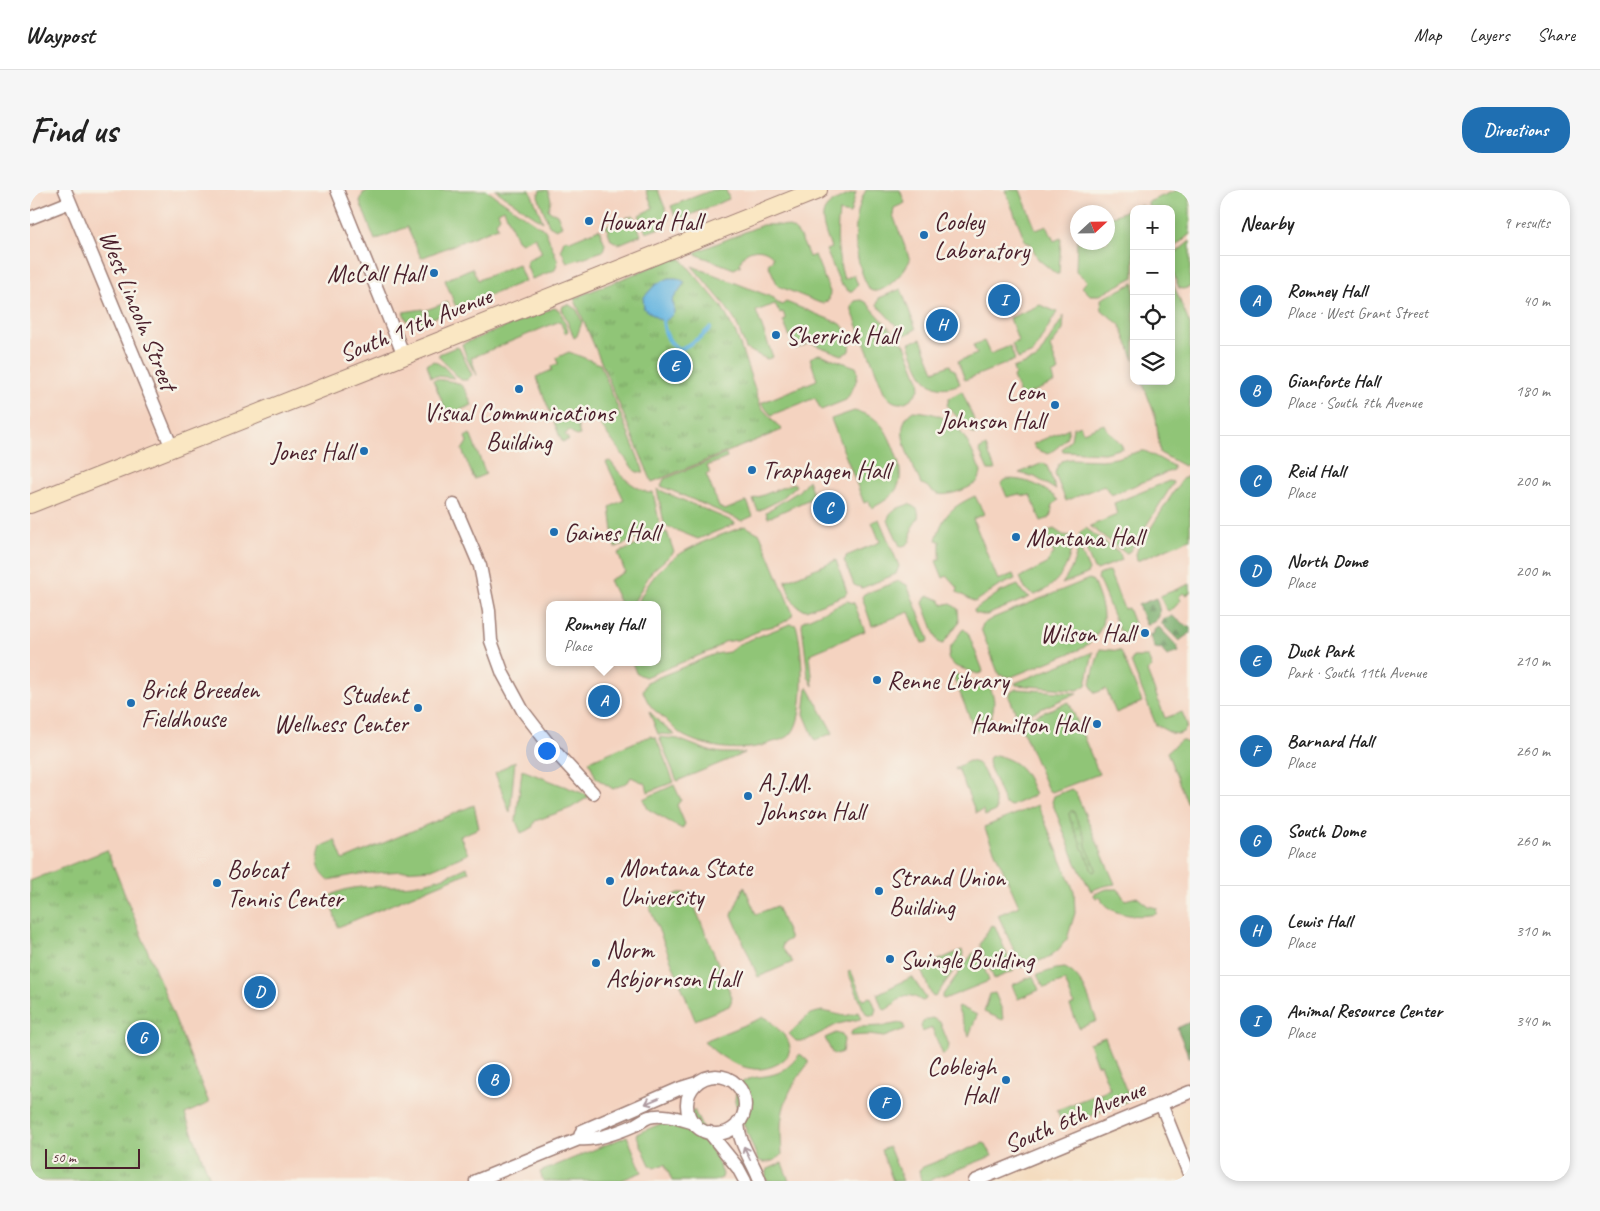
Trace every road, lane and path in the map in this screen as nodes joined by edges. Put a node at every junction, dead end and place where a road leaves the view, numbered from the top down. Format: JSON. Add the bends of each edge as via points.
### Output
{"nodes":[{"id":1,"x":338,"y":190,"type":"edge"},
{"id":2,"x":818,"y":190,"type":"edge"},
{"id":3,"x":68,"y":196,"type":"edge"},
{"id":4,"x":30,"y":218,"type":"edge"},
{"id":5,"x":404,"y":356,"type":"junction"},
{"id":6,"x":172,"y":448,"type":"junction"},
{"id":7,"x":30,"y":504,"type":"edge"},
{"id":8,"x":454,"y":505,"type":"dead end"},
{"id":9,"x":593,"y":793,"type":"dead end"},
{"id":10,"x":697,"y":1083,"type":"junction"},
{"id":11,"x":1190,"y":1092,"type":"edge"},
{"id":12,"x":1161,"y":1104,"type":"junction"},
{"id":13,"x":694,"y":1123,"type":"junction"},
{"id":14,"x":738,"y":1124,"type":"junction"},
{"id":15,"x":709,"y":1132,"type":"junction"},
{"id":16,"x":579,"y":1139,"type":"junction"},
{"id":17,"x":1190,"y":1176,"type":"edge"},
{"id":18,"x":476,"y":1181,"type":"edge"},
{"id":19,"x":745,"y":1181,"type":"edge"},
{"id":20,"x":760,"y":1181,"type":"edge"},
{"id":21,"x":975,"y":1181,"type":"edge"}],
"edges":[{"from":1,"to":5,"type":"street"},
{"from":2,"to":5,"type":"street","name":"South 11th Avenue"},
{"from":3,"to":4,"type":"street"},
{"from":3,"to":6,"type":"street","name":"West Lincoln Street"},
{"from":5,"to":6,"type":"street","name":"South 11th Avenue"},
{"from":6,"to":7,"type":"street","name":"South 11th Avenue"},
{"from":8,"to":9,"type":"street","via":[[480,566],[491,640],[503,674],[523,711]]},
{"from":10,"to":13,"type":"street","via":[[688,1099]]},
{"from":10,"to":14,"type":"street","via":[[705,1078],[723,1076],[738,1086],[745,1103]]},
{"from":10,"to":16,"type":"street","one_way":true,"via":[[582,1131]]},
{"from":11,"to":12,"type":"street","name":"South 6th Avenue"},
{"from":12,"to":17,"type":"street"},
{"from":12,"to":21,"type":"street","name":"South 6th Avenue"},
{"from":13,"to":15,"type":"street"},
{"from":13,"to":16,"type":"street","via":[[665,1116],[648,1117],[606,1135]]},
{"from":14,"to":15,"type":"street","via":[[724,1132]]},
{"from":20,"to":14,"type":"street","one_way":true,"via":[[738,1132]]},
{"from":15,"to":19,"type":"street"},
{"from":16,"to":18,"type":"street"}]}
